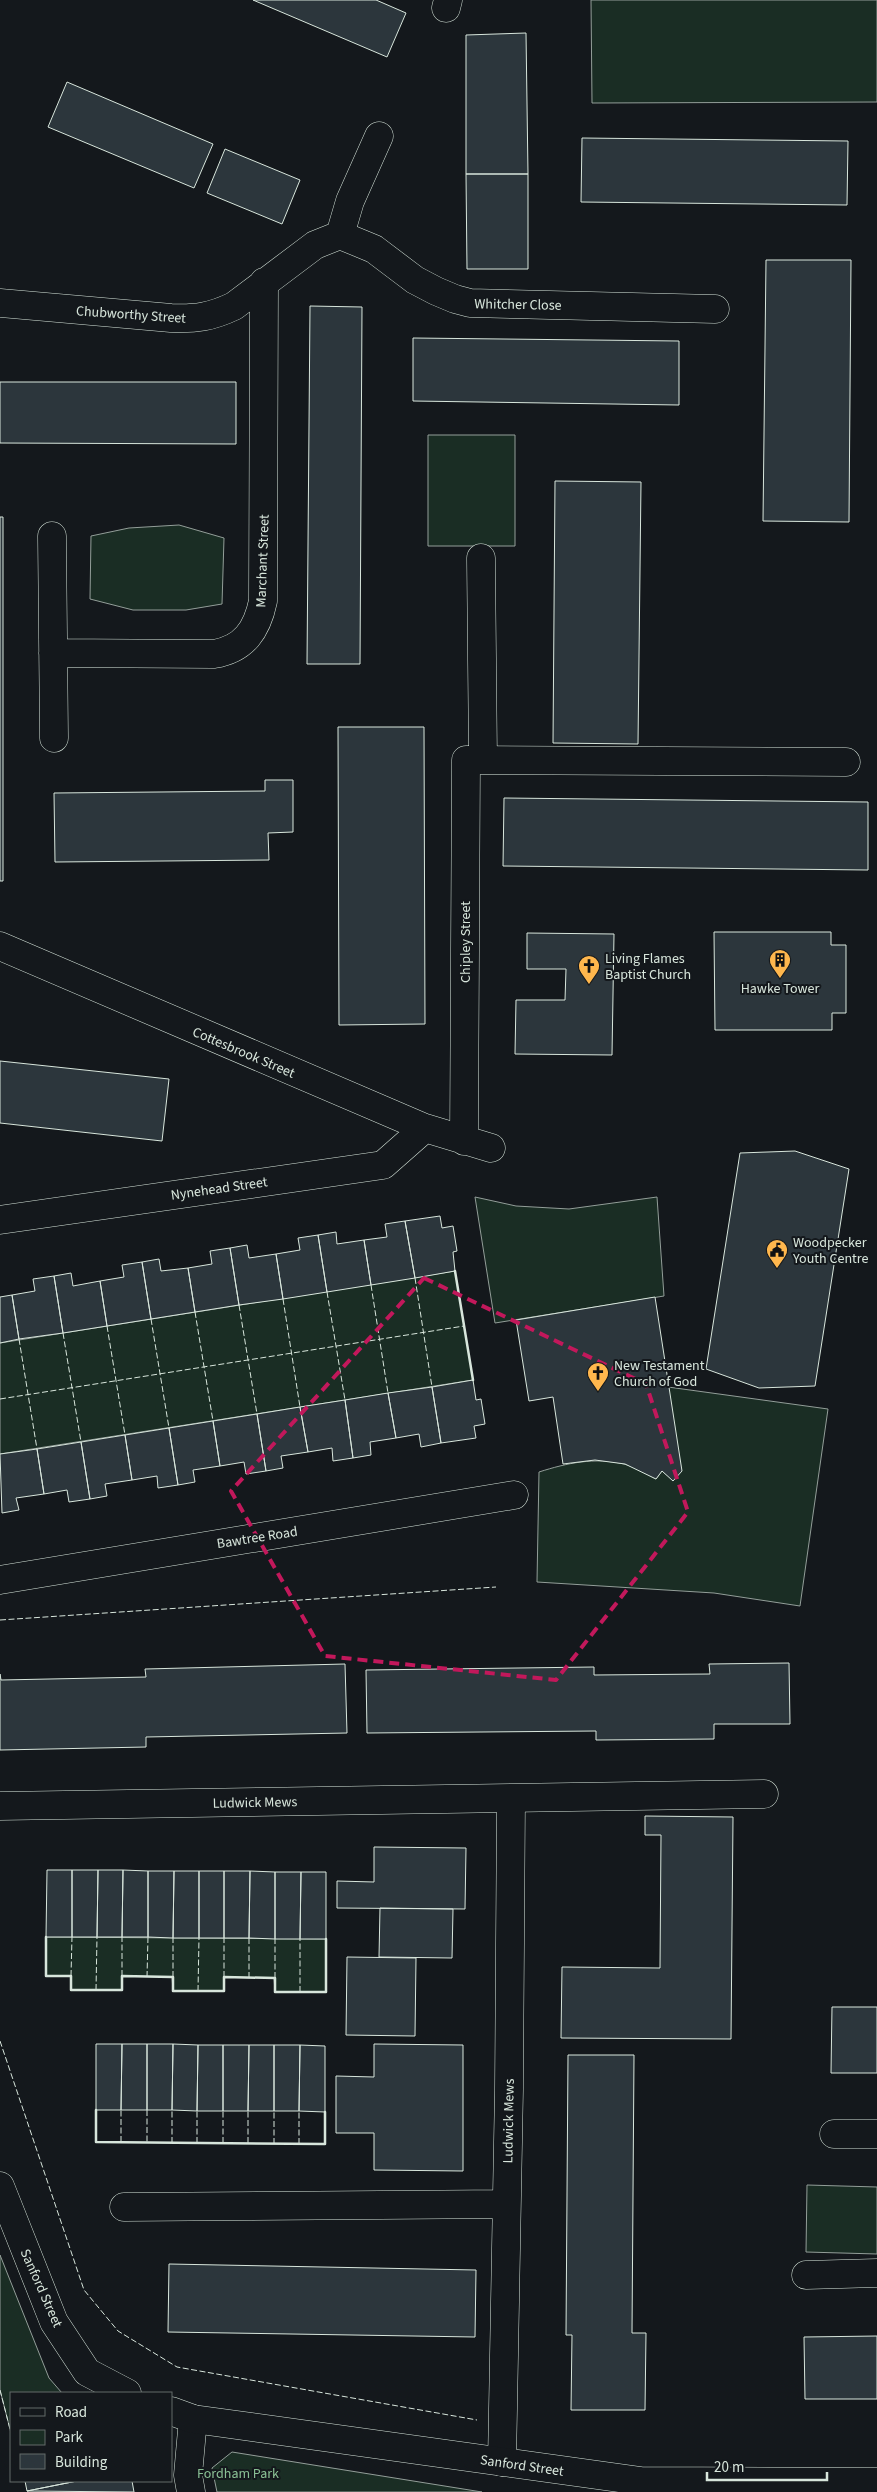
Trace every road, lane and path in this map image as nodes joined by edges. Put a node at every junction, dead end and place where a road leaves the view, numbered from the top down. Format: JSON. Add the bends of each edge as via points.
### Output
{"nodes":[{"id":1,"x":379,"y":136,"type":"dead end"},
{"id":2,"x":340,"y":235,"type":"junction"},
{"id":3,"x":264,"y":282,"type":"junction"},
{"id":4,"x":0,"y":303,"type":"edge"},
{"id":5,"x":715,"y":309,"type":"dead end"},
{"id":6,"x":52,"y":536,"type":"dead end"},
{"id":7,"x":481,"y":558,"type":"dead end"},
{"id":8,"x":53,"y":653,"type":"junction"},
{"id":9,"x":54,"y":738,"type":"dead end"},
{"id":10,"x":483,"y":760,"type":"junction"},
{"id":11,"x":846,"y":762,"type":"dead end"},
{"id":12,"x":0,"y":946,"type":"edge"},
{"id":13,"x":425,"y":1128,"type":"junction"},
{"id":14,"x":464,"y":1142,"type":"junction"},
{"id":15,"x":491,"y":1148,"type":"dead end"},
{"id":16,"x":0,"y":1220,"type":"edge"},
{"id":17,"x":514,"y":1495,"type":"dead end"},
{"id":18,"x":0,"y":1580,"type":"edge"},
{"id":19,"x":764,"y":1794,"type":"dead end"},
{"id":20,"x":511,"y":1798,"type":"junction"},
{"id":21,"x":0,"y":1806,"type":"edge"},
{"id":22,"x":834,"y":2134,"type":"dead end"},
{"id":23,"x":877,"y":2134,"type":"edge"},
{"id":24,"x":0,"y":2186,"type":"edge"},
{"id":25,"x":506,"y":2204,"type":"junction"},
{"id":26,"x":124,"y":2207,"type":"dead end"},
{"id":27,"x":877,"y":2274,"type":"edge"},
{"id":28,"x":806,"y":2275,"type":"dead end"},
{"id":29,"x":125,"y":2392,"type":"edge"},
{"id":30,"x":182,"y":2415,"type":"edge"},
{"id":31,"x":502,"y":2462,"type":"junction"},
{"id":32,"x":877,"y":2482,"type":"edge"},
{"id":33,"x":716,"y":2487,"type":"edge"},
{"id":34,"x":192,"y":2492,"type":"edge"}],
"edges":[{"from":1,"to":2,"type":"street","via":[[350,201]]},
{"from":2,"to":3,"type":"street","name":"Chubworthy Street","via":[[315,245]]},
{"from":2,"to":5,"type":"street","name":"Whitcher Close","via":[[374,249],[415,280],[436,291],[470,303]]},
{"from":3,"to":4,"type":"street","name":"Chubworthy Street","via":[[234,306],[199,319]]},
{"from":3,"to":8,"type":"street","name":"Marchant Street","via":[[263,601],[255,628],[238,646],[214,654]]},
{"from":6,"to":8,"type":"street"},
{"from":7,"to":10,"type":"street"},
{"from":8,"to":9,"type":"street"},
{"from":10,"to":11,"type":"street","name":"Chipley Street"},
{"from":10,"to":14,"type":"street","name":"Chipley Street","via":[[466,760]]},
{"from":12,"to":13,"type":"street","name":"Cottesbrook Street"},
{"from":13,"to":14,"type":"street","name":"Cottesbrook Street"},
{"from":13,"to":16,"type":"street","name":"Nynehead Street","via":[[383,1165]]},
{"from":14,"to":15,"type":"street","name":"Cottesbrook Street"},
{"from":17,"to":18,"type":"street","name":"Bawtree Road"},
{"from":19,"to":20,"type":"street","name":"Ludwick Mews"},
{"from":20,"to":21,"type":"street","name":"Ludwick Mews"},
{"from":20,"to":25,"type":"street","name":"Ludwick Mews"},
{"from":22,"to":23,"type":"street"},
{"from":24,"to":29,"type":"street","name":"Sanford Street","via":[[54,2322],[87,2372]]},
{"from":25,"to":26,"type":"street"},
{"from":25,"to":31,"type":"street","name":"Ludwick Mews"},
{"from":27,"to":28,"type":"street"},
{"from":30,"to":31,"type":"street","name":"Sanford Street"},
{"from":30,"to":34,"type":"street"},
{"from":31,"to":33,"type":"street","name":"Sanford Street","via":[[641,2481]]},
{"from":32,"to":33,"type":"street","name":"Sanford Street"}]}
